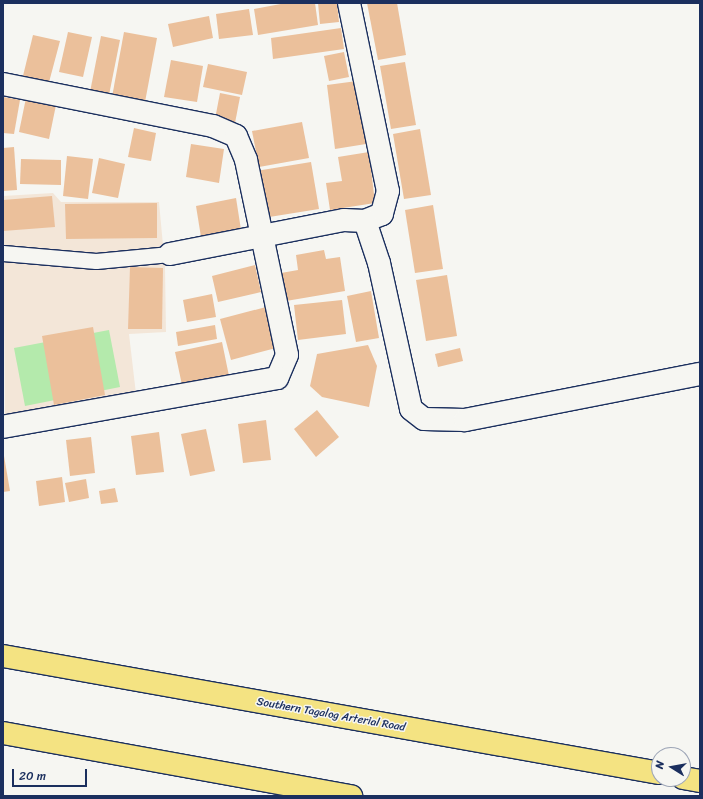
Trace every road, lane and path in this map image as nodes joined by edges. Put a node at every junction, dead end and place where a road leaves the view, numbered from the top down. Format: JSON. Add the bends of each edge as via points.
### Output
{"nodes":[{"id":1,"x":349,"y":3,"type":"edge"},
{"id":2,"x":3,"y":84,"type":"edge"},
{"id":3,"x":365,"y":221,"type":"junction"},
{"id":4,"x":262,"y":235,"type":"junction"},
{"id":5,"x":3,"y":253,"type":"edge"},
{"id":6,"x":170,"y":254,"type":"joint"},
{"id":7,"x":700,"y":374,"type":"edge"},
{"id":8,"x":3,"y":427,"type":"edge"},
{"id":9,"x":3,"y":656,"type":"edge"},
{"id":10,"x":3,"y":733,"type":"edge"},
{"id":11,"x":651,"y":772,"type":"edge"},
{"id":12,"x":351,"y":796,"type":"edge"}],
"edges":[{"from":1,"to":3,"type":"street","via":[[388,191],[382,214]]},
{"from":2,"to":4,"type":"street","via":[[213,126],[236,136],[246,160]]},
{"from":3,"to":4,"type":"street","via":[[344,220]]},
{"from":3,"to":7,"type":"street","via":[[379,263],[411,409],[424,419],[465,420]]},
{"from":4,"to":6,"type":"street"},
{"from":4,"to":8,"type":"street","via":[[288,356],[277,378]]},
{"from":5,"to":6,"type":"lane","via":[[96,261]]},
{"from":9,"to":11,"type":"highway","name":"Southern Tagalog Arterial Road"},
{"from":10,"to":12,"type":"highway"}]}
